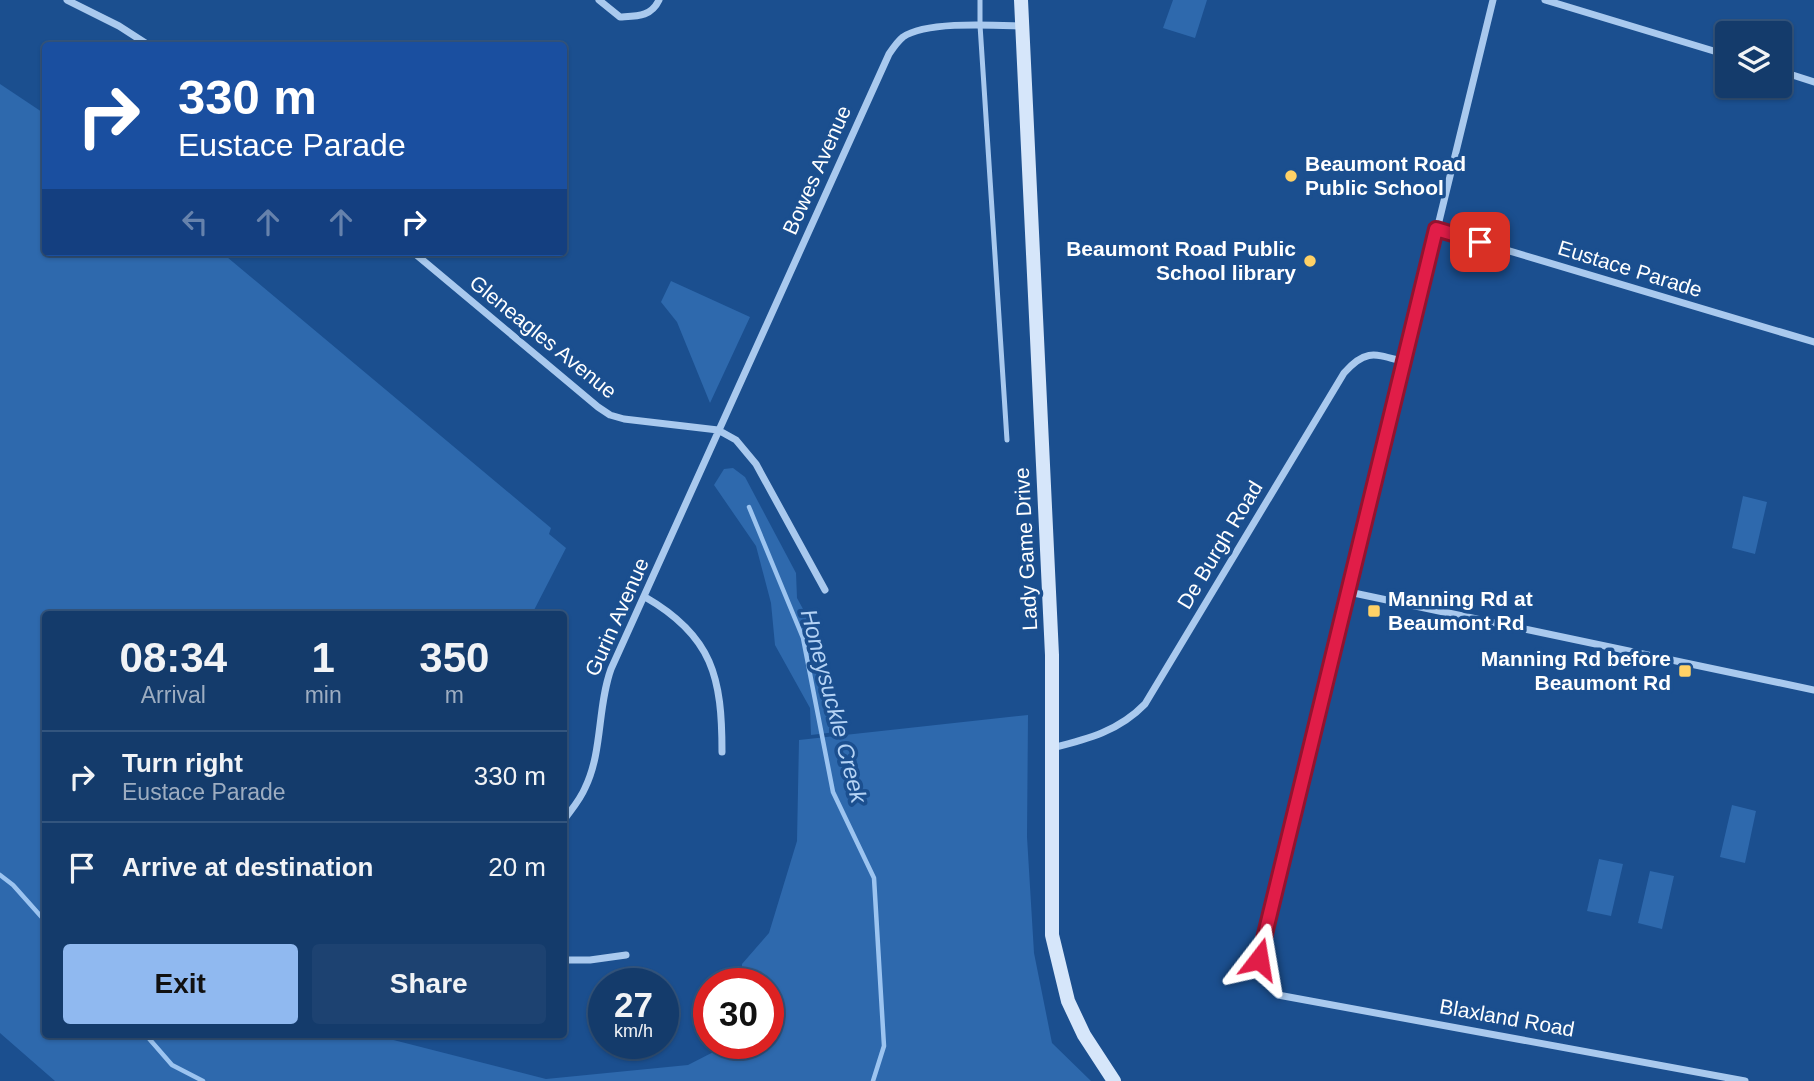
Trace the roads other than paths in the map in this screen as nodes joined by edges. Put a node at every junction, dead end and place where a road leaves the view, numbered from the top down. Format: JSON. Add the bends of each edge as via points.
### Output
{"nodes":[{"id":1,"x":67,"y":0,"type":"edge"},
{"id":2,"x":599,"y":0,"type":"edge"},
{"id":3,"x":659,"y":0,"type":"edge"},
{"id":4,"x":980,"y":0,"type":"edge"},
{"id":5,"x":1021,"y":0,"type":"edge"},
{"id":6,"x":1493,"y":0,"type":"edge"},
{"id":7,"x":1545,"y":0,"type":"edge"},
{"id":8,"x":979,"y":25,"type":"junction"},
{"id":9,"x":1021,"y":26,"type":"junction"},
{"id":10,"x":144,"y":42,"type":"edge"},
{"id":11,"x":1715,"y":51,"type":"edge"},
{"id":12,"x":1792,"y":75,"type":"edge"},
{"id":13,"x":1814,"y":82,"type":"edge"},
{"id":14,"x":1436,"y":229,"type":"junction"},
{"id":15,"x":418,"y":256,"type":"edge"},
{"id":16,"x":1814,"y":342,"type":"edge"},
{"id":17,"x":1405,"y":362,"type":"junction"},
{"id":18,"x":718,"y":430,"type":"junction"},
{"id":19,"x":1007,"y":440,"type":"dead end"},
{"id":20,"x":825,"y":590,"type":"dead end"},
{"id":21,"x":1349,"y":592,"type":"junction"},
{"id":22,"x":645,"y":597,"type":"junction"},
{"id":23,"x":1814,"y":690,"type":"edge"},
{"id":24,"x":1052,"y":748,"type":"junction"},
{"id":25,"x":723,"y":752,"type":"dead end"},
{"id":26,"x":567,"y":816,"type":"edge"},
{"id":27,"x":626,"y":956,"type":"dead end"},
{"id":28,"x":567,"y":960,"type":"edge"},
{"id":29,"x":1114,"y":1081,"type":"edge"},
{"id":30,"x":1745,"y":1081,"type":"edge"}],
"edges":[{"from":1,"to":10,"type":"street"},
{"from":2,"to":3,"type":"street","via":[[620,17],[644,15]]},
{"from":4,"to":8,"type":"lane","name":"Lady Game Drive"},
{"from":5,"to":9,"type":"main road","name":"Lady Game Drive"},
{"from":6,"to":14,"type":"street"},
{"from":7,"to":11,"type":"street"},
{"from":8,"to":9,"type":"street","name":"Bowes Avenue"},
{"from":8,"to":18,"type":"street","name":"Bowes Avenue","via":[[918,30],[902,38],[889,54]]},
{"from":8,"to":19,"type":"lane","name":"Lady Game Drive"},
{"from":9,"to":24,"type":"main road","name":"Lady Game Drive","via":[[1051,641]]},
{"from":12,"to":13,"type":"street"},
{"from":14,"to":16,"type":"street","name":"Eustace Parade"},
{"from":14,"to":17,"type":"street"},
{"from":15,"to":18,"type":"street","name":"Gleneagles Avenue","via":[[610,415]]},
{"from":17,"to":21,"type":"street"},
{"from":17,"to":24,"type":"street","name":"De Burgh Road","via":[[1363,355],[1344,373],[1145,704],[1117,727]]},
{"from":18,"to":20,"type":"street","via":[[748,452]]},
{"from":18,"to":22,"type":"street","name":"Gurin Avenue"},
{"from":21,"to":23,"type":"street"},
{"from":21,"to":30,"type":"street","name":"Blaxland Road","via":[[1259,959],[1266,985],[1279,995]]},
{"from":22,"to":25,"type":"street","via":[[685,625],[705,653],[715,676]]},
{"from":22,"to":26,"type":"street","name":"Gurin Avenue","via":[[603,690],[597,748],[586,787]]},
{"from":24,"to":29,"type":"main road","name":"Lady Game Drive","via":[[1052,935],[1068,1001],[1083,1035]]},
{"from":27,"to":28,"type":"street"}]}
